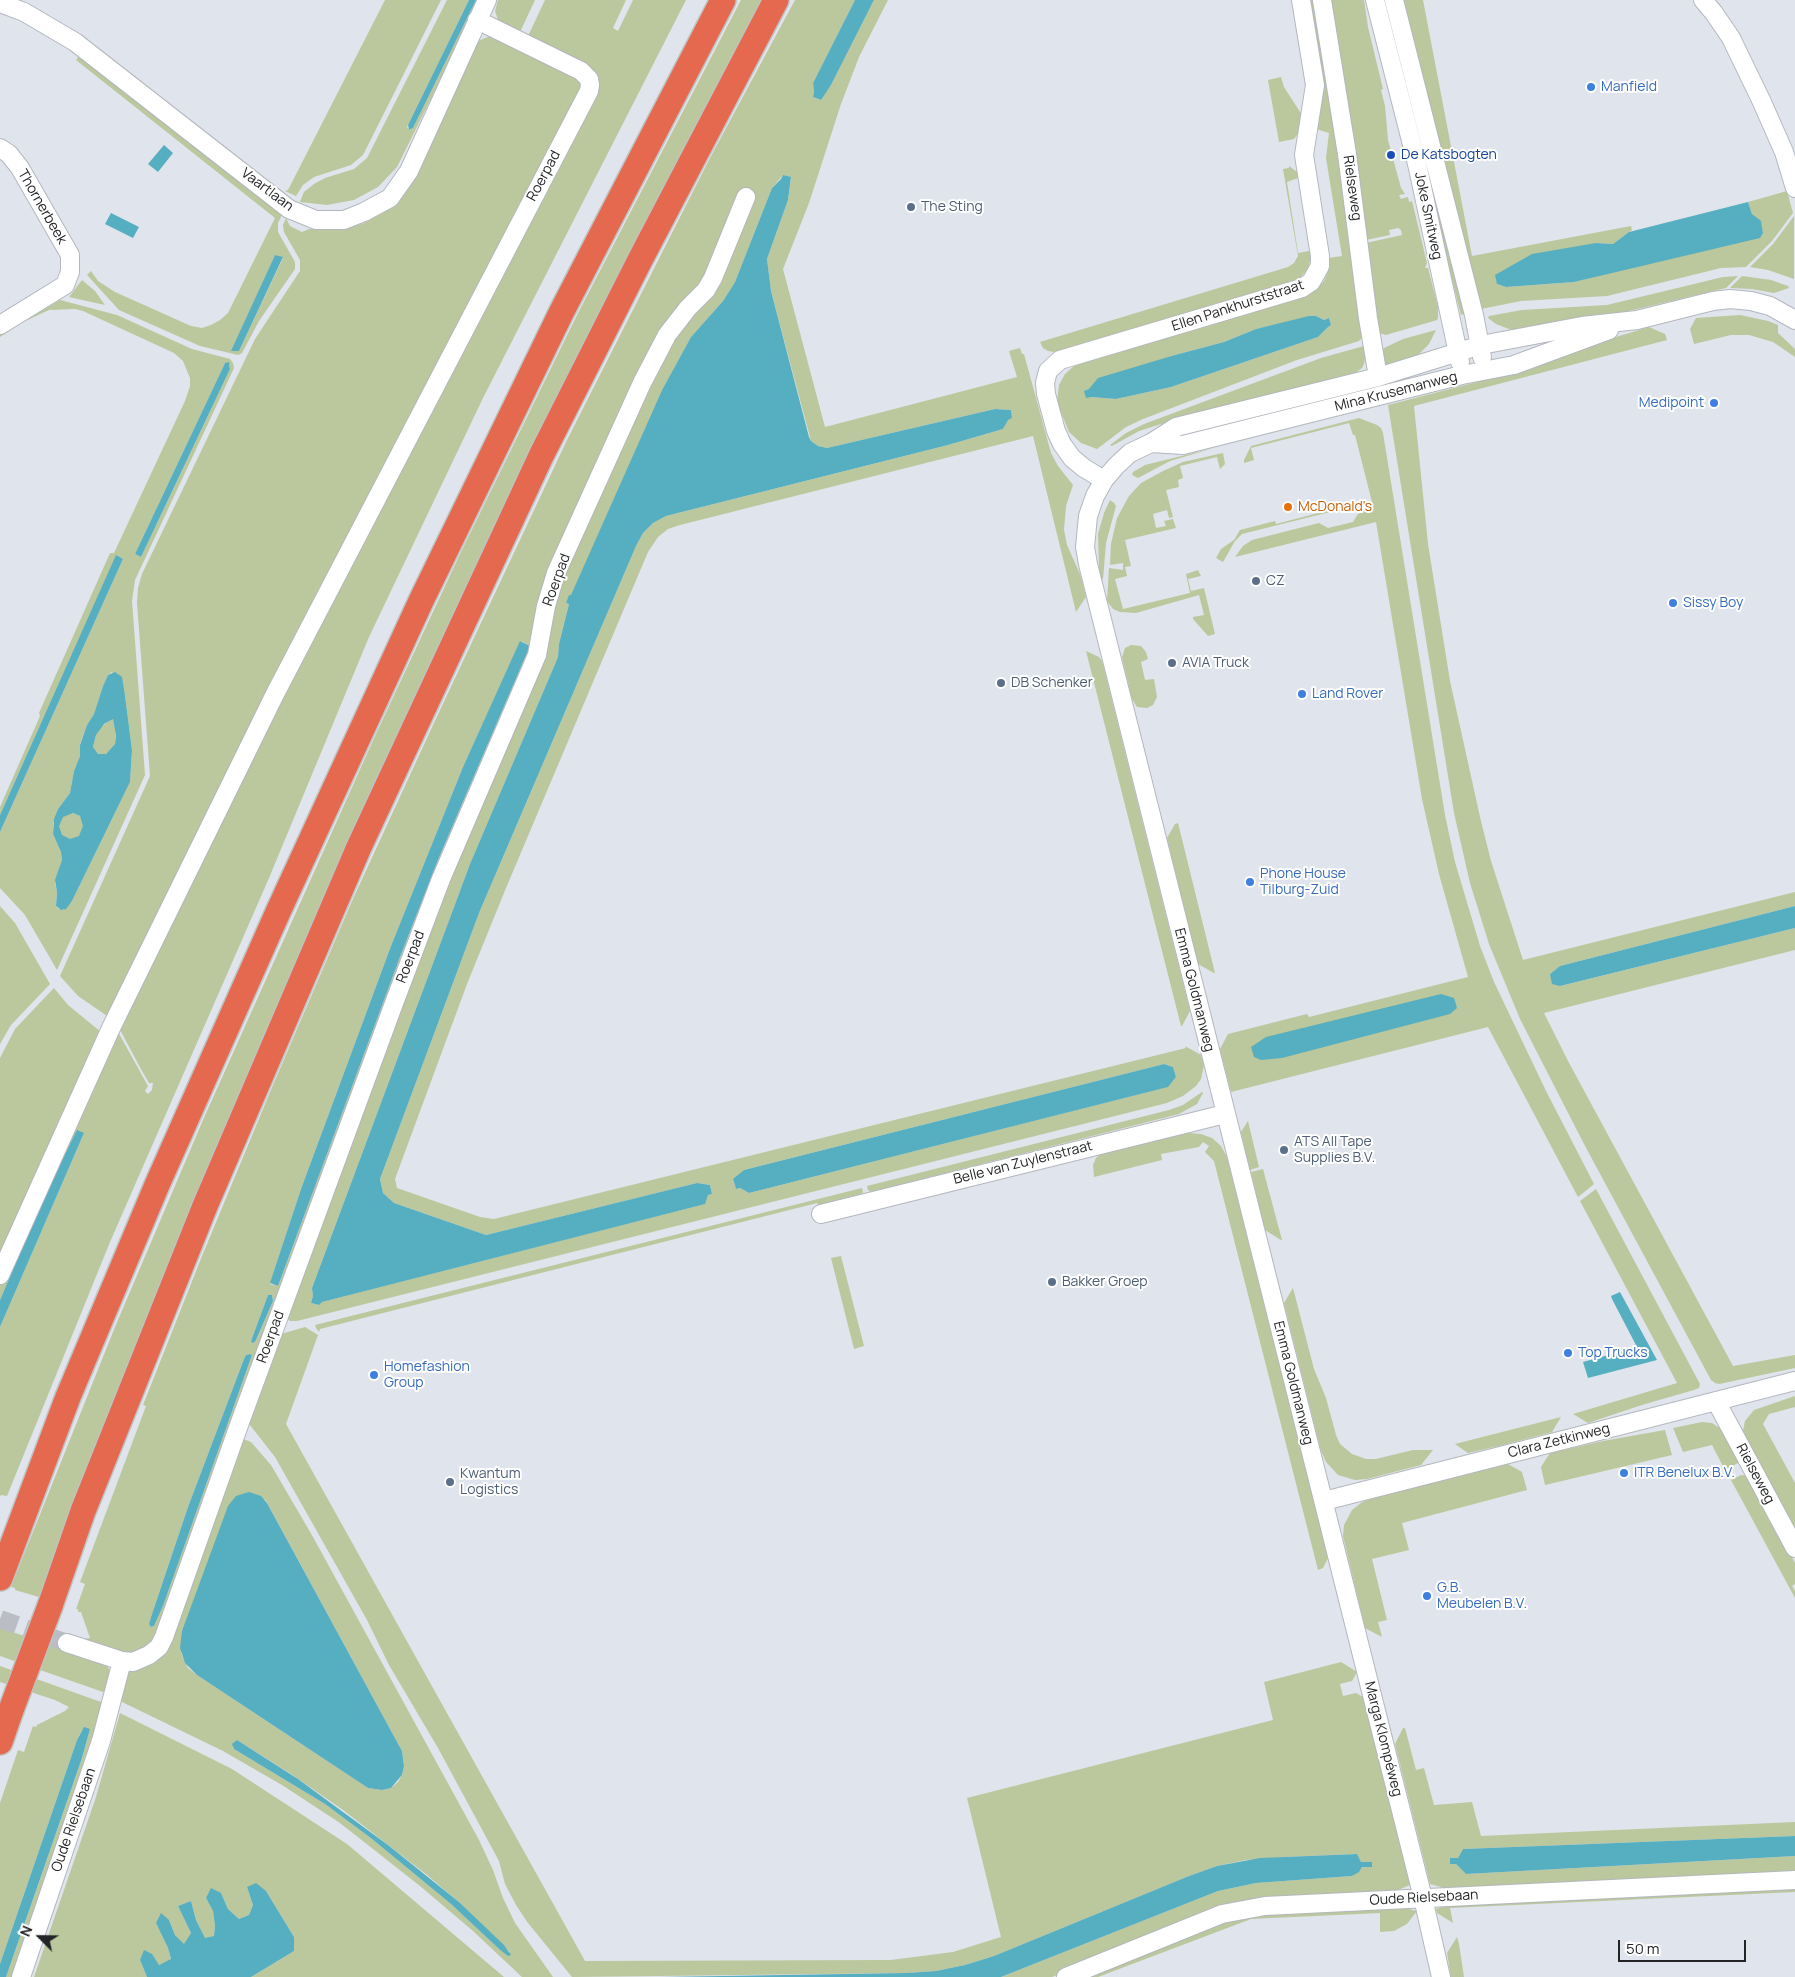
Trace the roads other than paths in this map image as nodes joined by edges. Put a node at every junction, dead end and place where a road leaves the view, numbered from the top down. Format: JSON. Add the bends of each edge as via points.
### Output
{"nodes":[{"id":1,"x":487,"y":0,"type":"edge"},
{"id":2,"x":723,"y":0,"type":"edge"},
{"id":3,"x":776,"y":0,"type":"edge"},
{"id":4,"x":1301,"y":0,"type":"edge"},
{"id":5,"x":1322,"y":0,"type":"edge"},
{"id":6,"x":1375,"y":0,"type":"edge"},
{"id":7,"x":1394,"y":0,"type":"edge"},
{"id":8,"x":1703,"y":0,"type":"edge"},
{"id":9,"x":0,"y":3,"type":"edge"},
{"id":10,"x":477,"y":20,"type":"junction"},
{"id":11,"x":0,"y":148,"type":"edge"},
{"id":12,"x":1795,"y":188,"type":"edge"},
{"id":13,"x":746,"y":197,"type":"dead end"},
{"id":14,"x":1793,"y":313,"type":"edge"},
{"id":15,"x":1637,"y":320,"type":"junction"},
{"id":16,"x":0,"y":325,"type":"edge"},
{"id":17,"x":1481,"y":346,"type":"junction"},
{"id":18,"x":1458,"y":351,"type":"junction"},
{"id":19,"x":1484,"y":370,"type":"junction"},
{"id":20,"x":1463,"y":375,"type":"junction"},
{"id":21,"x":1378,"y":377,"type":"junction"},
{"id":22,"x":1151,"y":443,"type":"junction"},
{"id":23,"x":1104,"y":480,"type":"junction"},
{"id":24,"x":1226,"y":1114,"type":"junction"},
{"id":25,"x":821,"y":1214,"type":"dead end"},
{"id":26,"x":0,"y":1275,"type":"edge"},
{"id":27,"x":1795,"y":1381,"type":"edge"},
{"id":28,"x":1716,"y":1401,"type":"junction"},
{"id":29,"x":1324,"y":1501,"type":"junction"},
{"id":30,"x":1795,"y":1548,"type":"edge"},
{"id":31,"x":0,"y":1578,"type":"edge"},
{"id":32,"x":67,"y":1643,"type":"tunnel mouth"},
{"id":33,"x":122,"y":1661,"type":"junction"},
{"id":34,"x":0,"y":1742,"type":"edge"},
{"id":35,"x":1795,"y":1880,"type":"edge"},
{"id":36,"x":1423,"y":1898,"type":"junction"},
{"id":37,"x":21,"y":1977,"type":"edge"},
{"id":38,"x":1066,"y":1977,"type":"edge"},
{"id":39,"x":1441,"y":1977,"type":"edge"}],
"edges":[{"from":1,"to":10,"type":"street","name":"Vaartlaan"},
{"from":2,"to":31,"type":"highway","via":[[562,312],[404,637],[157,1185],[68,1397]]},
{"from":3,"to":34,"type":"highway","bridge":true,"via":[[541,456],[359,847],[205,1206],[83,1511]]},
{"from":4,"to":23,"type":"street","name":"Ellen Pankhurststraat","via":[[1315,85],[1304,155],[1320,266],[1311,282],[1302,288],[1060,360],[1048,370],[1046,394],[1062,444],[1072,458]]},
{"from":5,"to":21,"type":"street","name":"Rielseweg"},
{"from":6,"to":18,"type":"street","name":"Joke Smitweg","via":[[1417,164]]},
{"from":7,"to":17,"type":"street","name":"Joke Smitweg"},
{"from":8,"to":12,"type":"street","via":[[1731,38],[1784,152]]},
{"from":9,"to":10,"type":"street","name":"Vaartlaan","via":[[24,12],[75,42],[290,209],[316,220],[344,220],[390,198],[409,171]]},
{"from":10,"to":26,"type":"street","name":"Roerpad","via":[[582,71],[589,79],[589,91],[275,694],[111,1028]]},
{"from":11,"to":16,"type":"street","name":"Thornerbeek","via":[[20,168],[70,255],[70,272],[65,285]]},
{"from":13,"to":33,"type":"street","name":"Roerpad","via":[[713,278],[667,335],[642,383],[556,574],[537,655],[441,879],[164,1637],[159,1647],[149,1655],[133,1662]]},
{"from":14,"to":15,"type":"street","name":"Mina Krusemanweg","via":[[1751,301],[1730,300]]},
{"from":15,"to":17,"type":"street","name":"Mina Krusemanweg","via":[[1582,326]]},
{"from":15,"to":19,"type":"street","name":"Mina Krusemanweg","via":[[1514,365]]},
{"from":17,"to":18,"type":"street","name":"Mina Krusemanweg"},
{"from":17,"to":19,"type":"street","name":"Joke Smitweg"},
{"from":18,"to":20,"type":"street","name":"Joke Smitweg"},
{"from":18,"to":21,"type":"street","name":"Mina Krusemanweg"},
{"from":19,"to":20,"type":"street","name":"Mina Krusemanweg"},
{"from":20,"to":22,"type":"street","name":"Mina Krusemanweg","via":[[1183,445]]},
{"from":21,"to":22,"type":"street","name":"Mina Krusemanweg","via":[[1176,427]]},
{"from":22,"to":23,"type":"street","name":"Mina Krusemanweg","via":[[1130,454]]},
{"from":23,"to":24,"type":"street","name":"Emma Goldmanweg","via":[[1088,516],[1085,547],[1088,564]]},
{"from":24,"to":25,"type":"street","name":"Belle van Zuylenstraat"},
{"from":24,"to":29,"type":"street","name":"Emma Goldmanweg"},
{"from":27,"to":28,"type":"street","name":"Clara Zetkinweg"},
{"from":28,"to":29,"type":"street","name":"Clara Zetkinweg"},
{"from":28,"to":30,"type":"street","name":"Rielseweg"},
{"from":29,"to":36,"type":"street","name":"Marga Klompéweg"},
{"from":32,"to":33,"type":"street","name":"Roerpad"},
{"from":33,"to":37,"type":"street","name":"Oude Rielsebaan","via":[[101,1741]]},
{"from":35,"to":36,"type":"street","name":"Oude Rielsebaan"},
{"from":36,"to":38,"type":"street","name":"Oude Rielsebaan","via":[[1294,1904],[1242,1910],[1203,1922]]},
{"from":36,"to":39,"type":"street","name":"Marga Klompéweg"}]}
